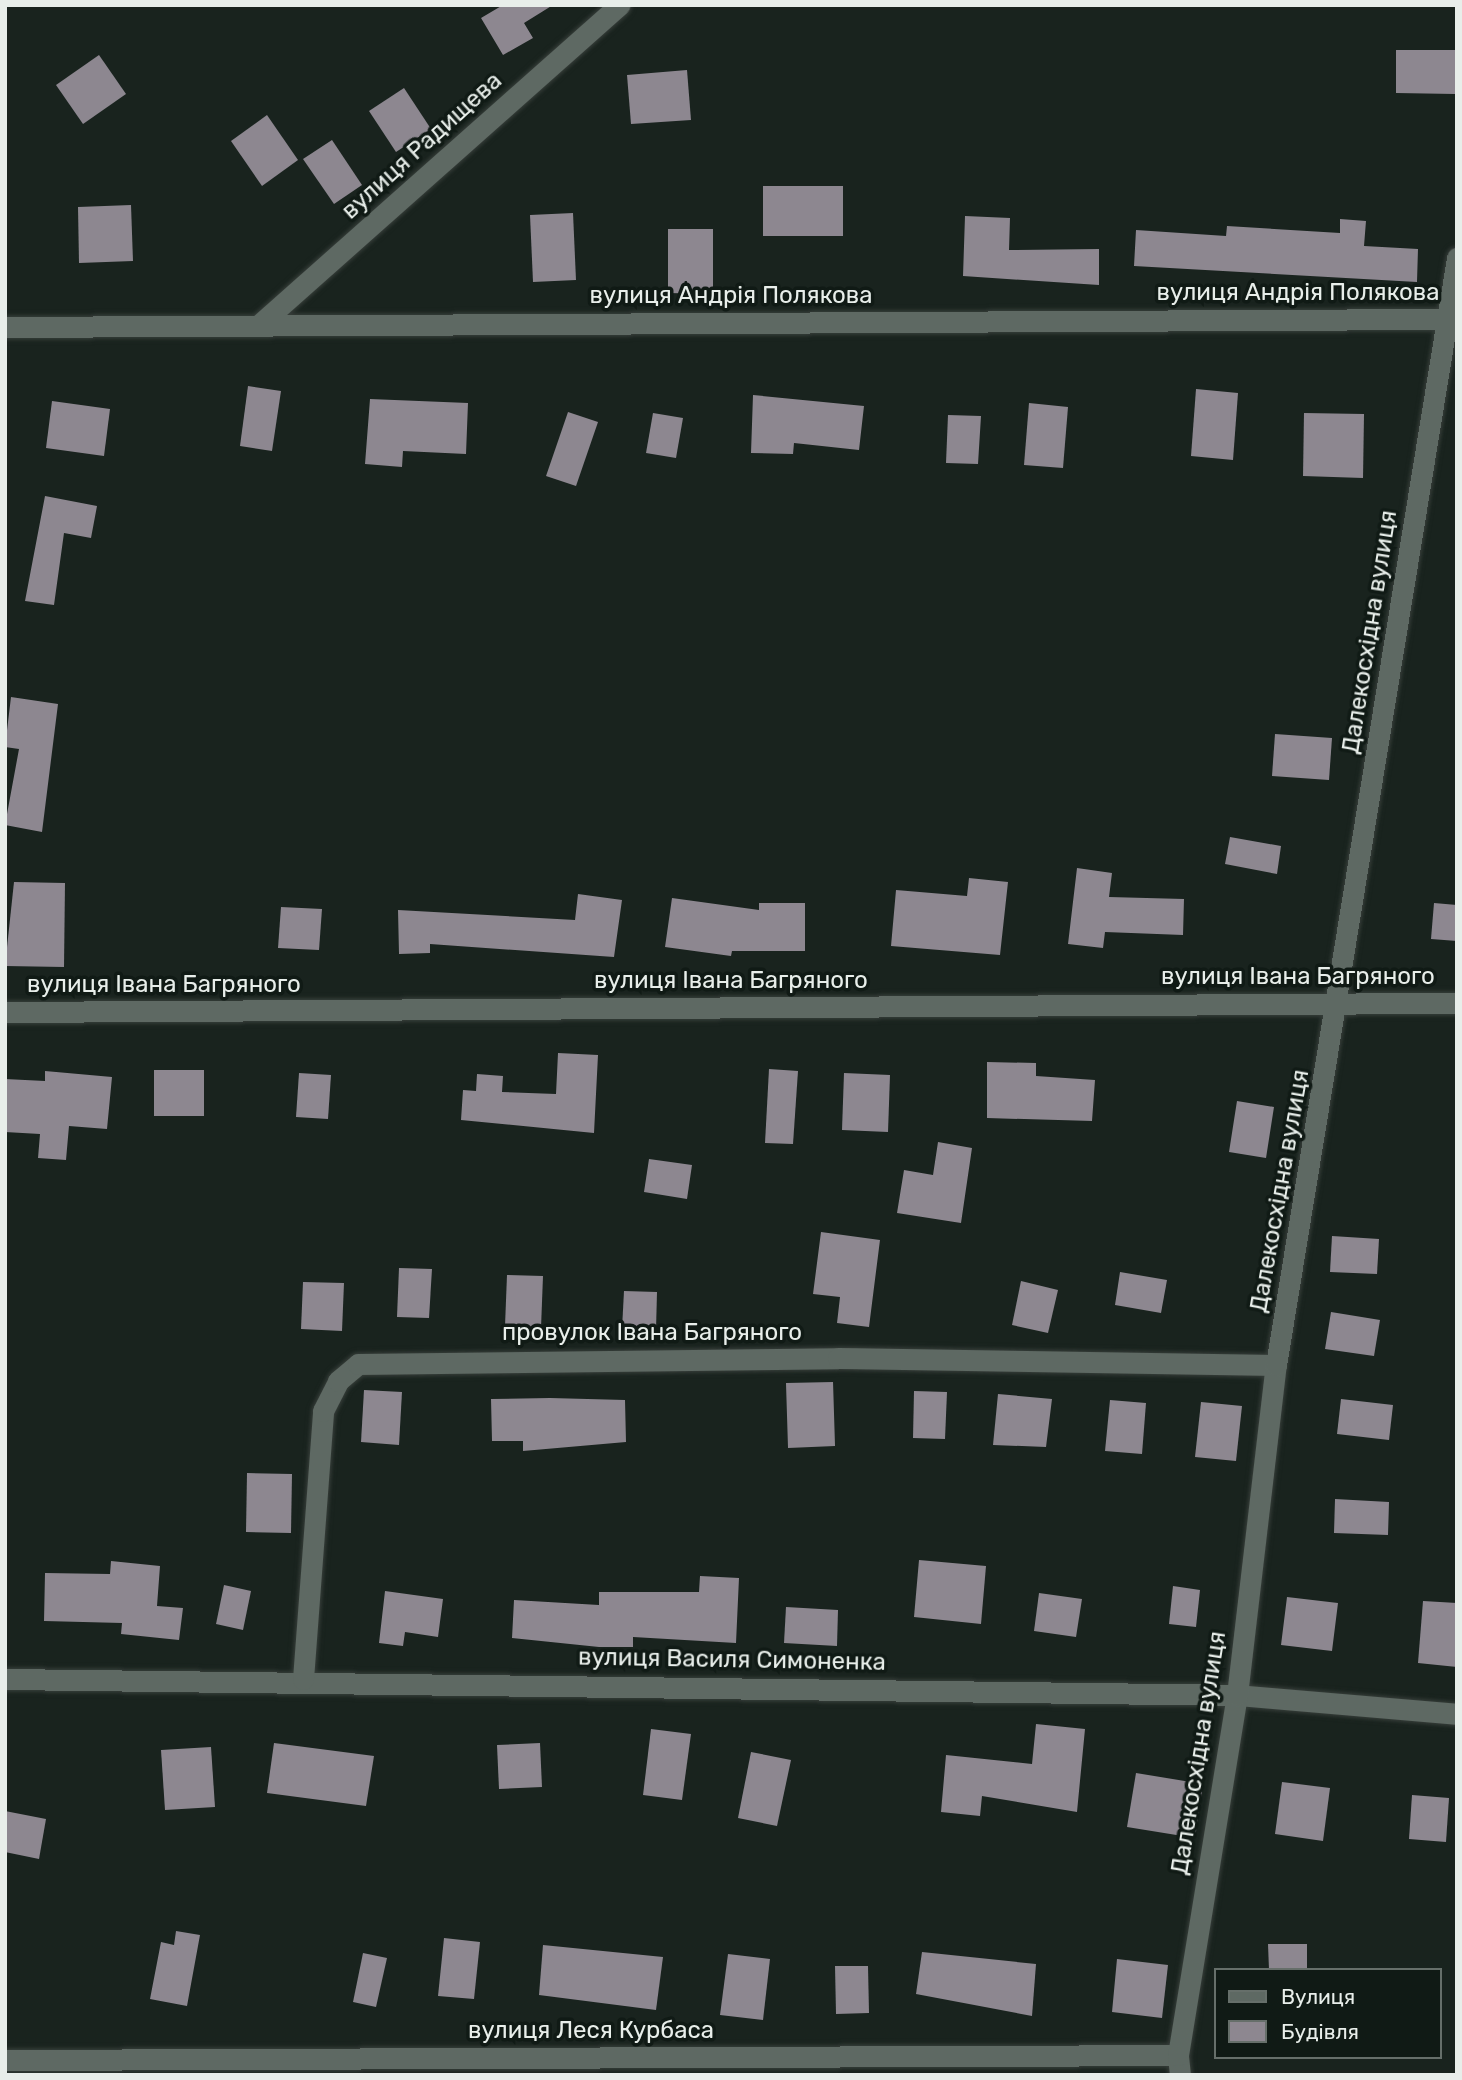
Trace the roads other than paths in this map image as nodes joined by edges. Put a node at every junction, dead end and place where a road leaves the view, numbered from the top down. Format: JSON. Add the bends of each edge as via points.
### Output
{"nodes":[{"id":1,"x":619,"y":5,"type":"edge"},
{"id":2,"x":1457,"y":258,"type":"edge"},
{"id":3,"x":1451,"y":318,"type":"edge"},
{"id":4,"x":259,"y":325,"type":"junction"},
{"id":5,"x":5,"y":327,"type":"edge"},
{"id":6,"x":1339,"y":1003,"type":"junction"},
{"id":7,"x":1457,"y":1003,"type":"edge"},
{"id":8,"x":5,"y":1012,"type":"edge"},
{"id":9,"x":1276,"y":1365,"type":"junction"},
{"id":10,"x":5,"y":1679,"type":"edge"},
{"id":11,"x":303,"y":1679,"type":"junction"},
{"id":12,"x":1237,"y":1695,"type":"junction"},
{"id":13,"x":1457,"y":1714,"type":"edge"},
{"id":14,"x":5,"y":2060,"type":"edge"},
{"id":15,"x":1179,"y":2065,"type":"edge"}],
"edges":[{"from":1,"to":4,"type":"street","name":"вулиця Радищева"},
{"from":2,"to":3,"type":"street"},
{"from":3,"to":4,"type":"street","name":"вулиця Андрія Полякова"},
{"from":3,"to":6,"type":"street","name":"Далекосхідна вулиця"},
{"from":4,"to":5,"type":"street","name":"вулиця Андрія Полякова"},
{"from":6,"to":7,"type":"street","name":"вулиця Івана Багряного"},
{"from":6,"to":8,"type":"street","name":"вулиця Івана Багряного"},
{"from":6,"to":9,"type":"street","name":"Далекосхідна вулиця"},
{"from":9,"to":11,"type":"street","name":"провулок Івана Багряного","via":[[838,1358],[358,1364],[338,1381],[323,1411]]},
{"from":9,"to":12,"type":"street","name":"Далекосхідна вулиця"},
{"from":10,"to":11,"type":"street","name":"вулиця Василя Симоненка"},
{"from":11,"to":12,"type":"street","name":"вулиця Василя Симоненка"},
{"from":12,"to":13,"type":"street","name":"вулиця Василя Симоненка"},
{"from":12,"to":15,"type":"street","name":"Далекосхідна вулиця"},
{"from":14,"to":15,"type":"street","name":"вулиця Леся Курбаса"}]}
